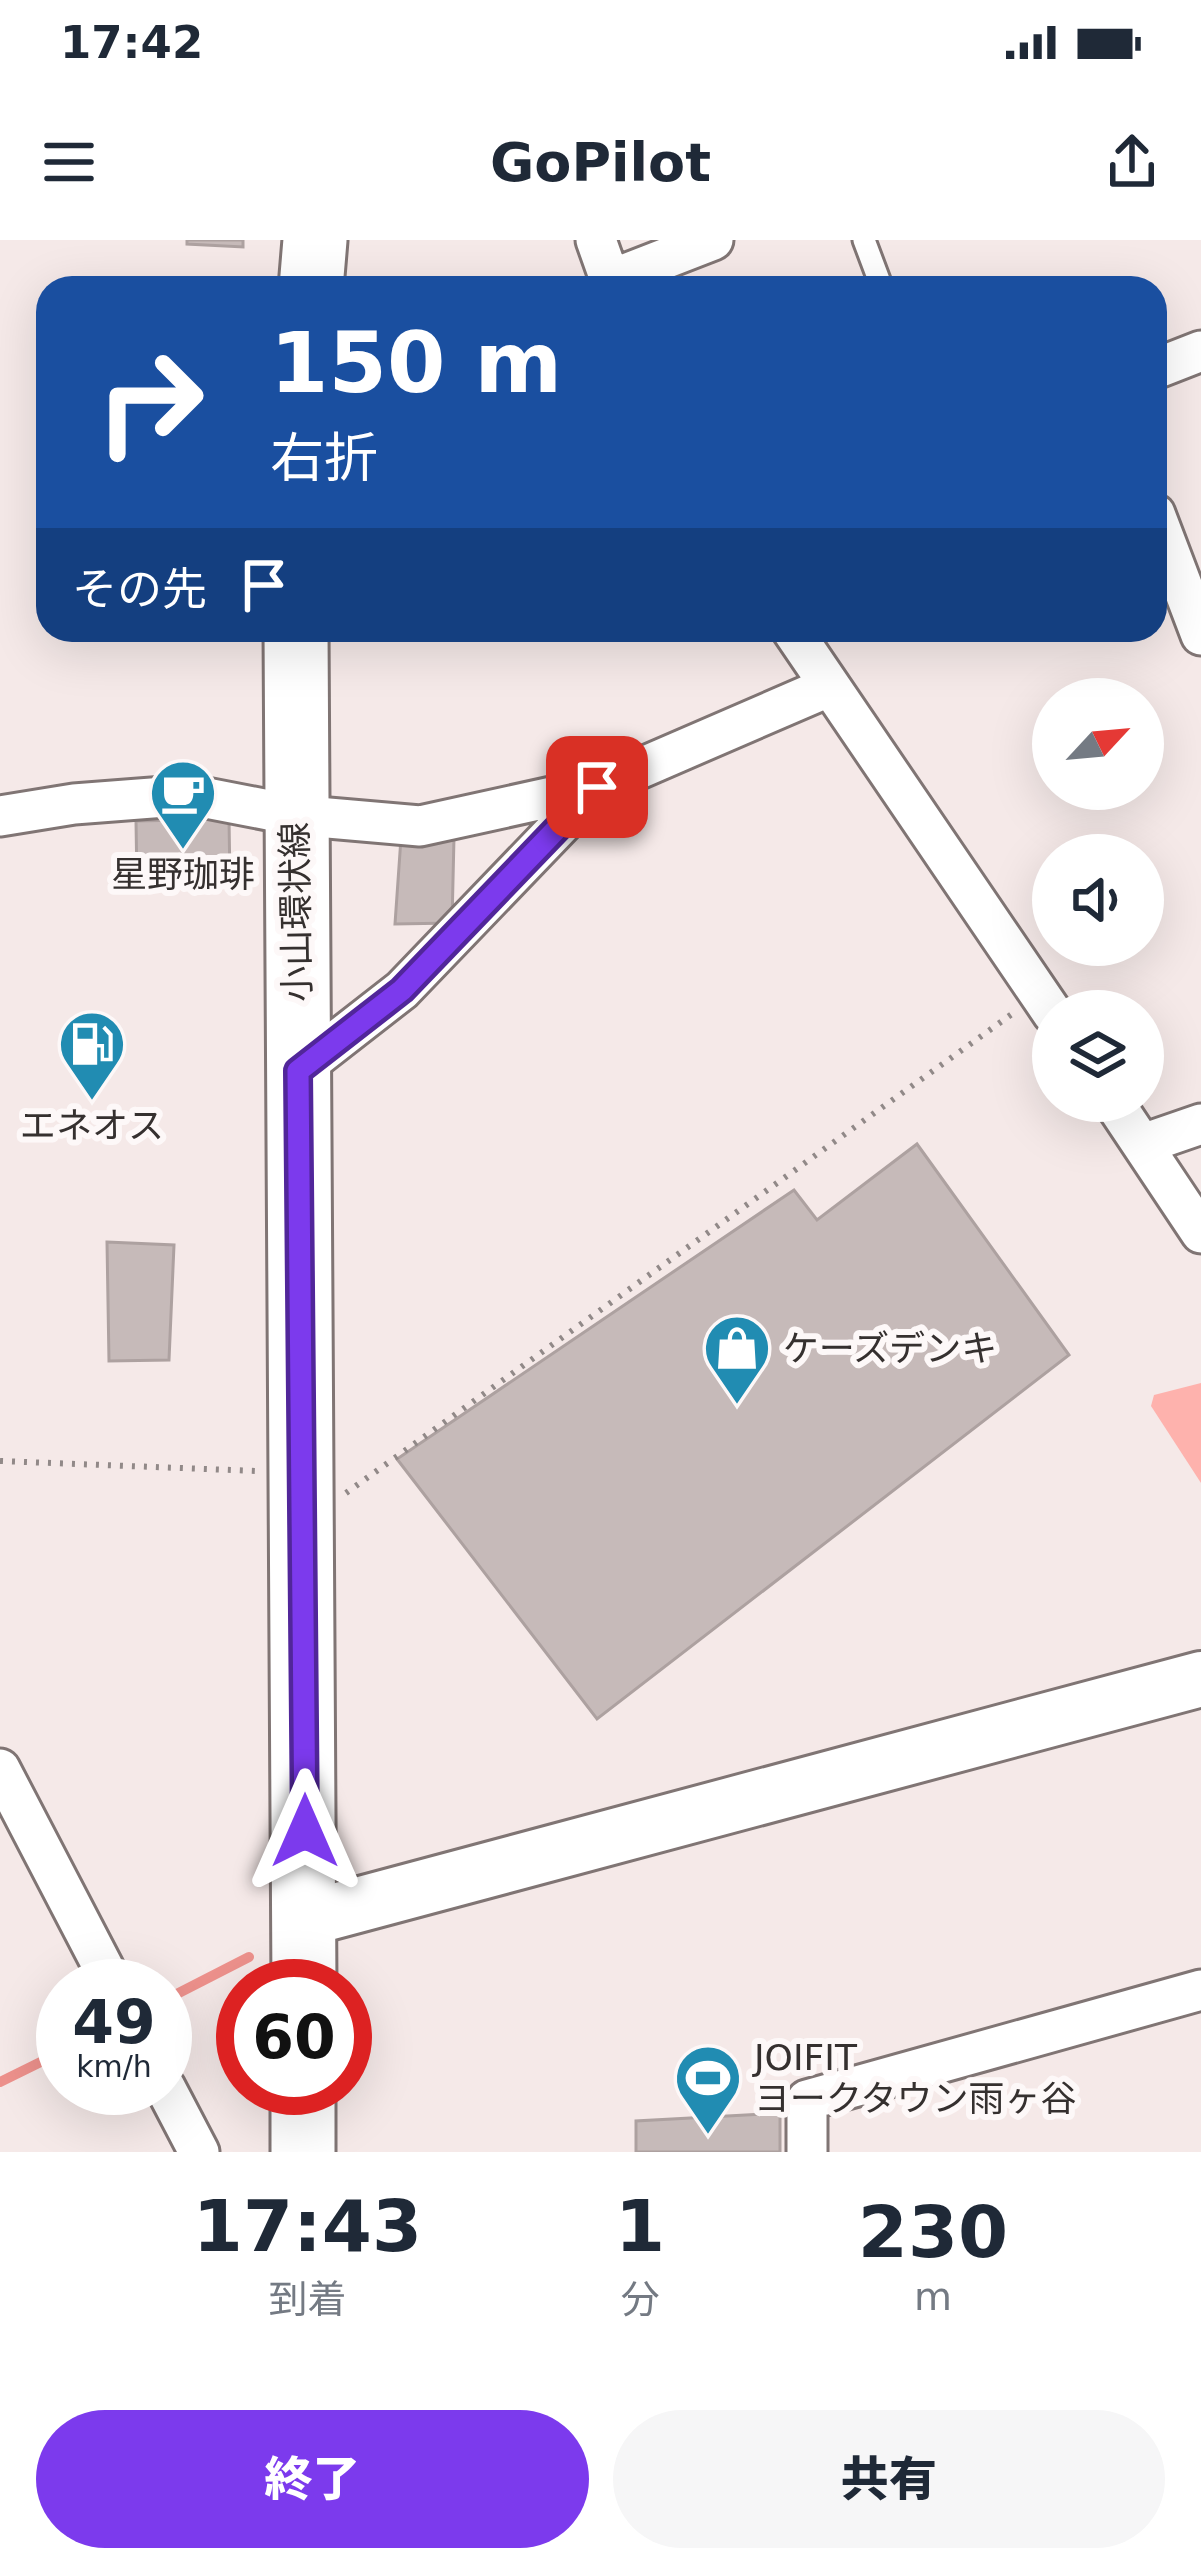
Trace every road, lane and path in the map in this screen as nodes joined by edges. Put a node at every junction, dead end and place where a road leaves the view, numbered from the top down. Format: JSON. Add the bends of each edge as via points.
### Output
{"nodes":[{"id":1,"x":315,"y":240,"type":"edge"},
{"id":2,"x":596,"y":240,"type":"edge"},
{"id":3,"x":713,"y":240,"type":"edge"},
{"id":4,"x":864,"y":240,"type":"edge"},
{"id":5,"x":312,"y":276,"type":"edge"},
{"id":6,"x":609,"y":276,"type":"edge"},
{"id":7,"x":630,"y":276,"type":"edge"},
{"id":8,"x":878,"y":276,"type":"edge"},
{"id":9,"x":1201,"y":351,"type":"edge"},
{"id":10,"x":1167,"y":364,"type":"edge"},
{"id":11,"x":1167,"y":546,"type":"edge"},
{"id":12,"x":1201,"y":635,"type":"edge"},
{"id":13,"x":296,"y":642,"type":"edge"},
{"id":14,"x":800,"y":642,"type":"edge"},
{"id":15,"x":828,"y":687,"type":"junction"},
{"id":16,"x":597,"y":787,"type":"junction"},
{"id":17,"x":294,"y":815,"type":"junction"},
{"id":18,"x":0,"y":816,"type":"edge"},
{"id":19,"x":1036,"y":990,"type":"edge"},
{"id":20,"x":1032,"y":1013,"type":"edge"},
{"id":21,"x":298,"y":1071,"type":"junction"},
{"id":22,"x":1128,"y":1122,"type":"edge"},
{"id":23,"x":1201,"y":1124,"type":"edge"},
{"id":24,"x":1143,"y":1144,"type":"junction"},
{"id":25,"x":1201,"y":1233,"type":"edge"},
{"id":26,"x":0,"y":1461,"type":"edge"},
{"id":27,"x":303,"y":1497,"type":"junction"},
{"id":28,"x":1201,"y":1679,"type":"edge"},
{"id":29,"x":0,"y":1769,"type":"edge"},
{"id":30,"x":305,"y":1918,"type":"junction"},
{"id":31,"x":99,"y":1959,"type":"edge"},
{"id":32,"x":304,"y":1959,"type":"edge"},
{"id":33,"x":1201,"y":1990,"type":"edge"},
{"id":34,"x":180,"y":2115,"type":"edge"},
{"id":35,"x":303,"y":2115,"type":"edge"},
{"id":36,"x":199,"y":2152,"type":"edge"},
{"id":37,"x":303,"y":2152,"type":"edge"},
{"id":38,"x":807,"y":2152,"type":"edge"}],
"edges":[{"from":1,"to":5,"type":"main road"},
{"from":2,"to":6,"type":"street"},
{"from":3,"to":7,"type":"street"},
{"from":4,"to":8,"type":"lane"},
{"from":9,"to":10,"type":"street"},
{"from":11,"to":12,"type":"street"},
{"from":13,"to":17,"type":"main road","name":"小山環状線"},
{"from":14,"to":15,"type":"street"},
{"from":15,"to":16,"type":"street"},
{"from":15,"to":19,"type":"street"},
{"from":16,"to":17,"type":"street","via":[[420,826]]},
{"from":16,"to":21,"type":"street","via":[[402,990]]},
{"from":17,"to":18,"type":"street","via":[[190,796]]},
{"from":17,"to":21,"type":"main road","name":"小山環状線"},
{"from":20,"to":27,"type":"path"},
{"from":21,"to":27,"type":"main road","name":"小山環状線"},
{"from":22,"to":24,"type":"street"},
{"from":23,"to":24,"type":"street"},
{"from":24,"to":25,"type":"street"},
{"from":26,"to":27,"type":"path"},
{"from":27,"to":30,"type":"main road","name":"小山環状線"},
{"from":28,"to":30,"type":"street"},
{"from":29,"to":31,"type":"street"},
{"from":30,"to":32,"type":"main road","name":"小山環状線"},
{"from":33,"to":38,"type":"street","via":[[807,2100]]},
{"from":34,"to":36,"type":"street"},
{"from":35,"to":37,"type":"main road"}]}
